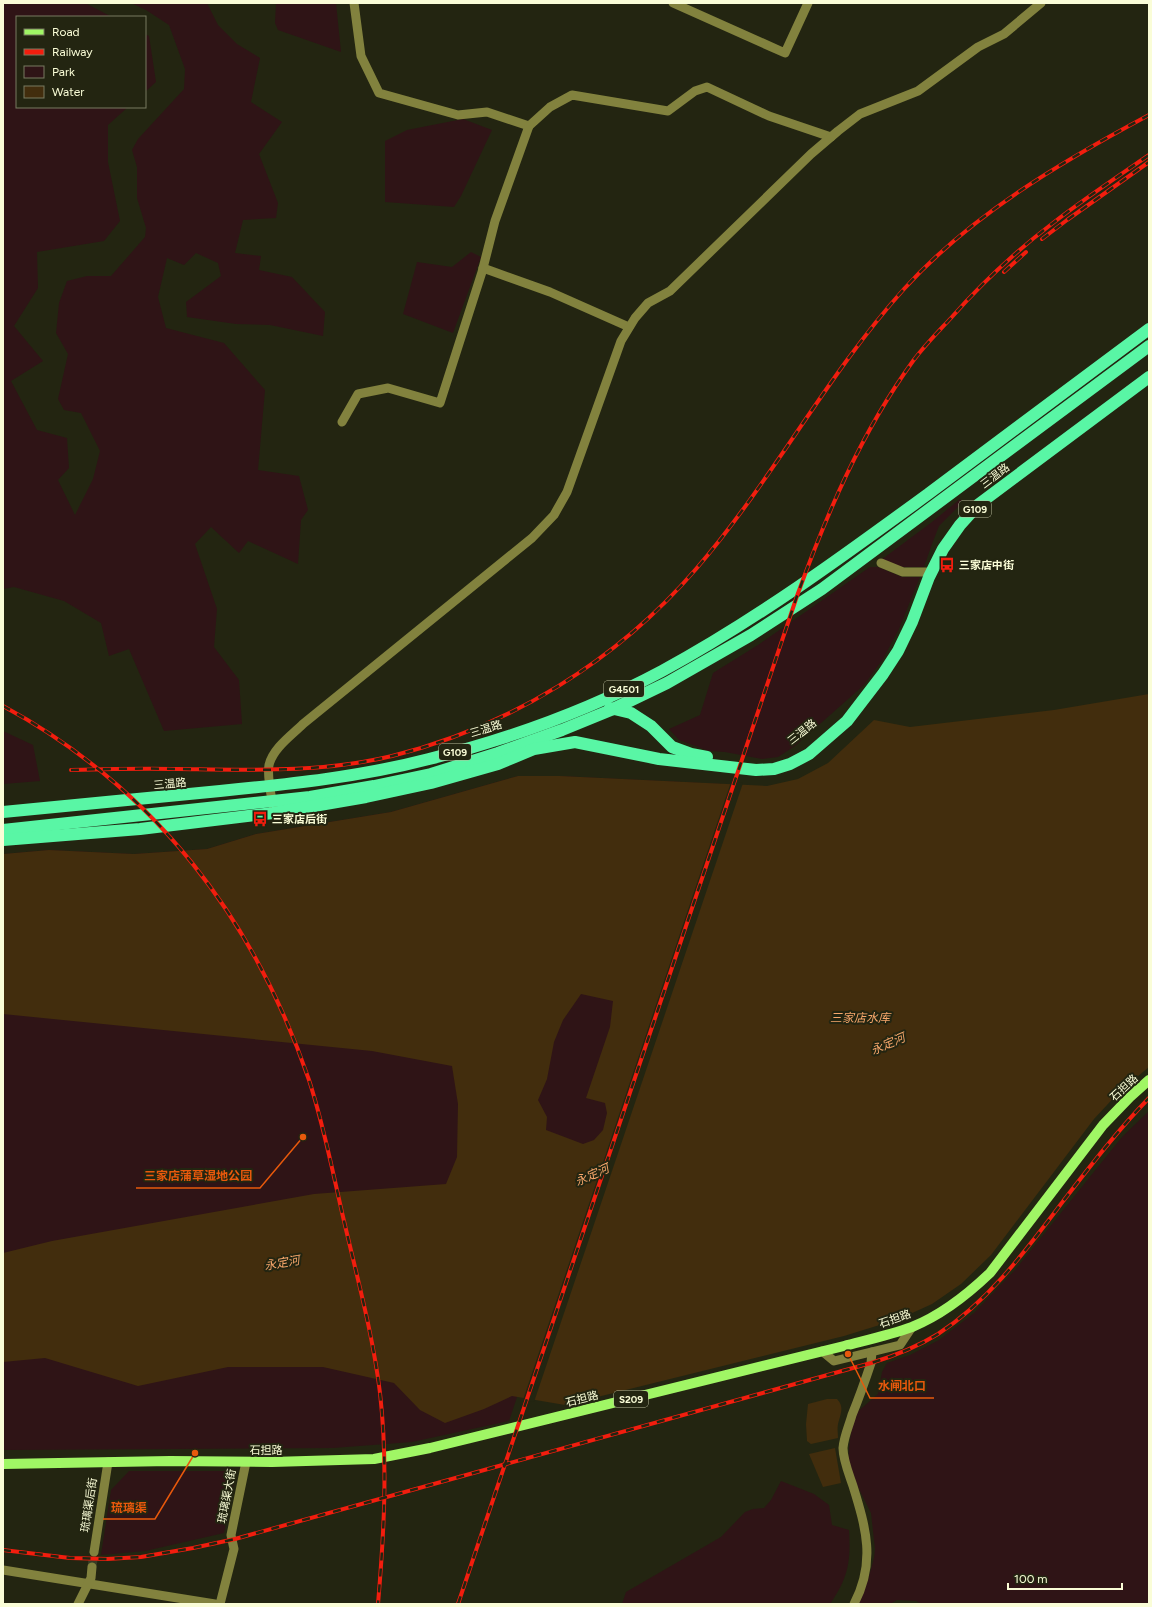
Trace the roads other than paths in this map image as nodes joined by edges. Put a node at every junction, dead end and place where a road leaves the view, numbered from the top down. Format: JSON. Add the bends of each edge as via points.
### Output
{"nodes":[{"id":1,"x":354,"y":3,"type":"edge"},
{"id":2,"x":674,"y":3,"type":"edge"},
{"id":3,"x":808,"y":3,"type":"edge"},
{"id":4,"x":1041,"y":3,"type":"edge"},
{"id":5,"x":529,"y":126,"type":"junction"},
{"id":6,"x":831,"y":137,"type":"junction"},
{"id":7,"x":482,"y":268,"type":"junction"},
{"id":8,"x":630,"y":327,"type":"junction"},
{"id":9,"x":1149,"y":329,"type":"edge"},
{"id":10,"x":1149,"y":346,"type":"edge"},
{"id":11,"x":1149,"y":377,"type":"edge"},
{"id":12,"x":342,"y":422,"type":"dead end"},
{"id":13,"x":881,"y":563,"type":"dead end"},
{"id":14,"x":931,"y":572,"type":"junction"},
{"id":15,"x":867,"y":696,"type":"junction"},
{"id":16,"x":557,"y":718,"type":"junction"},
{"id":17,"x":370,"y":772,"type":"junction"},
{"id":18,"x":270,"y":788,"type":"junction"},
{"id":19,"x":3,"y":812,"type":"edge"},
{"id":20,"x":273,"y":813,"type":"junction"},
{"id":21,"x":3,"y":830,"type":"edge"},
{"id":22,"x":3,"y":840,"type":"edge"},
{"id":23,"x":1149,"y":1080,"type":"edge"},
{"id":24,"x":912,"y":1327,"type":"junction"},
{"id":25,"x":822,"y":1352,"type":"junction"},
{"id":26,"x":872,"y":1352,"type":"junction"},
{"id":27,"x":108,"y":1462,"type":"junction"},
{"id":28,"x":246,"y":1462,"type":"junction"},
{"id":29,"x":3,"y":1464,"type":"edge"},
{"id":30,"x":94,"y":1552,"type":"tunnel mouth"},
{"id":31,"x":92,"y":1567,"type":"tunnel mouth"},
{"id":32,"x":3,"y":1570,"type":"edge"},
{"id":33,"x":88,"y":1585,"type":"junction"},
{"id":34,"x":78,"y":1604,"type":"edge"},
{"id":35,"x":215,"y":1604,"type":"edge"},
{"id":36,"x":220,"y":1604,"type":"edge"},
{"id":37,"x":854,"y":1604,"type":"edge"}],
"edges":[{"from":1,"to":5,"type":"street","via":[[361,56],[379,93],[458,116],[487,112]]},
{"from":2,"to":3,"type":"street","via":[[785,53]]},
{"from":4,"to":6,"type":"street","via":[[1004,34],[978,47],[918,91],[860,114]]},
{"from":5,"to":6,"type":"street","via":[[550,107],[572,95],[668,111],[696,91],[707,87],[769,116]]},
{"from":5,"to":7,"type":"street","via":[[495,220]]},
{"from":6,"to":8,"type":"street","via":[[670,291],[648,303]]},
{"from":7,"to":8,"type":"street","via":[[550,292]]},
{"from":7,"to":12,"type":"street","via":[[440,403],[388,388],[358,394]]},
{"from":8,"to":18,"type":"street","via":[[621,341],[567,492],[554,515],[532,538],[284,742],[271,759]]},
{"from":9,"to":16,"type":"highway","number":"G4501","via":[[816,576],[751,619],[660,672]]},
{"from":10,"to":21,"type":"highway","number":"G4501","via":[[822,589],[751,635],[667,683],[604,713],[498,754],[431,774],[374,786],[310,797]]},
{"from":11,"to":14,"type":"highway","name":"三温路","number":"G109","via":[[979,504],[943,549]]},
{"from":13,"to":14,"type":"street","via":[[903,572]]},
{"from":14,"to":15,"type":"highway","name":"三温路","number":"G109","via":[[898,651]]},
{"from":15,"to":16,"type":"highway","name":"三温路","number":"G109","via":[[806,748],[774,764],[757,764],[691,754],[672,747],[651,726],[631,713],[605,707],[582,710]]},
{"from":15,"to":20,"type":"highway","name":"三温路","number":"G109","via":[[847,721],[809,754],[774,769],[756,770],[659,759],[575,742],[534,750],[498,764],[431,783]]},
{"from":16,"to":17,"type":"highway","number":"G4501","via":[[427,760]]},
{"from":17,"to":18,"type":"highway","name":"三温路"},
{"from":17,"to":19,"type":"highway","number":"G4501","via":[[309,782]]},
{"from":18,"to":19,"type":"highway","name":"三温路"},
{"from":18,"to":20,"type":"street"},
{"from":20,"to":22,"type":"highway","name":"三温路","number":"G109","via":[[140,829]]},
{"from":23,"to":24,"type":"main road","name":"石担路","number":"S209","via":[[1103,1125],[990,1273],[968,1294]]},
{"from":24,"to":25,"type":"main road","name":"石担路","number":"S209"},
{"from":24,"to":26,"type":"street","via":[[900,1345]]},
{"from":25,"to":26,"type":"street","via":[[834,1361]]},
{"from":25,"to":28,"type":"main road","name":"石担路","number":"S209","via":[[430,1448],[374,1458]]},
{"from":26,"to":37,"type":"street","via":[[871,1363],[845,1435],[843,1448],[864,1523],[868,1549],[867,1563]]},
{"from":27,"to":28,"type":"main road","name":"石担路","number":"S209"},
{"from":27,"to":29,"type":"main road","name":"石担路","number":"S209"},
{"from":27,"to":30,"type":"street","name":"琉璃渠后街"},
{"from":28,"to":36,"type":"street","name":"琉璃渠大街","via":[[231,1534],[234,1549]]},
{"from":31,"to":33,"type":"street"},
{"from":32,"to":33,"type":"street"},
{"from":33,"to":34,"type":"street"},
{"from":33,"to":35,"type":"street"}]}
